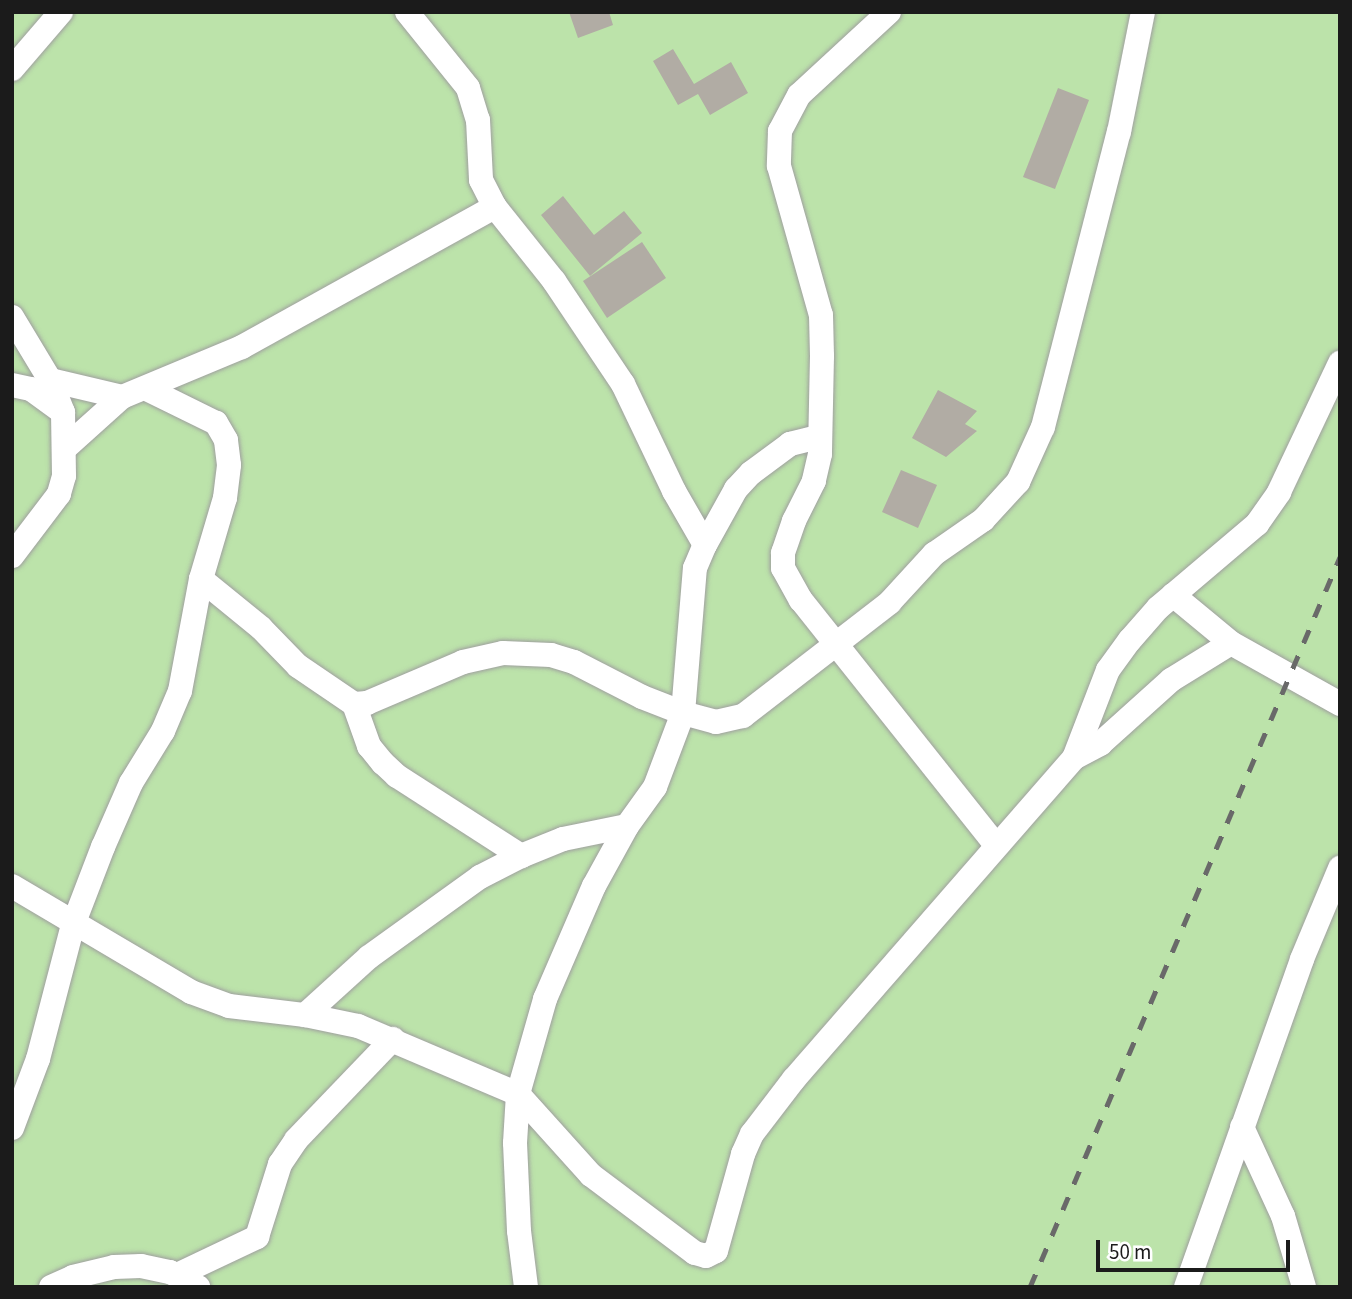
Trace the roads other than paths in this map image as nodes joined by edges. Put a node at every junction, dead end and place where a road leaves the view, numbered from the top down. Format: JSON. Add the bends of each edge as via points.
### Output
{"nodes":[{"id":1,"x":61,"y":12,"type":"edge"},
{"id":2,"x":407,"y":12,"type":"edge"},
{"id":3,"x":890,"y":12,"type":"edge"},
{"id":4,"x":1143,"y":12,"type":"edge"},
{"id":5,"x":12,"y":69,"type":"edge"},
{"id":6,"x":495,"y":207,"type":"junction"},
{"id":7,"x":12,"y":317,"type":"edge"},
{"id":8,"x":1340,"y":363,"type":"edge"},
{"id":9,"x":50,"y":380,"type":"junction"},
{"id":10,"x":12,"y":386,"type":"edge"},
{"id":11,"x":145,"y":387,"type":"junction"},
{"id":12,"x":122,"y":397,"type":"junction"},
{"id":13,"x":63,"y":412,"type":"junction"},
{"id":14,"x":819,"y":437,"type":"junction"},
{"id":15,"x":64,"y":449,"type":"junction"},
{"id":16,"x":705,"y":545,"type":"junction"},
{"id":17,"x":12,"y":556,"type":"edge"},
{"id":18,"x":201,"y":579,"type":"junction"},
{"id":19,"x":1173,"y":596,"type":"junction"},
{"id":20,"x":1231,"y":643,"type":"junction"},
{"id":21,"x":836,"y":646,"type":"junction"},
{"id":22,"x":354,"y":704,"type":"junction"},
{"id":23,"x":1340,"y":704,"type":"edge"},
{"id":24,"x":682,"y":713,"type":"junction"},
{"id":25,"x":1073,"y":758,"type":"junction"},
{"id":26,"x":627,"y":826,"type":"junction"},
{"id":27,"x":996,"y":845,"type":"junction"},
{"id":28,"x":521,"y":856,"type":"junction"},
{"id":29,"x":1340,"y":868,"type":"edge"},
{"id":30,"x":17,"y":895,"type":"edge"},
{"id":31,"x":74,"y":925,"type":"junction"},
{"id":32,"x":306,"y":1015,"type":"junction"},
{"id":33,"x":393,"y":1039,"type":"junction"},
{"id":34,"x":517,"y":1094,"type":"junction"},
{"id":35,"x":1241,"y":1127,"type":"junction"},
{"id":36,"x":12,"y":1128,"type":"edge"},
{"id":37,"x":188,"y":1281,"type":"edge"},
{"id":38,"x":51,"y":1287,"type":"edge"},
{"id":39,"x":526,"y":1287,"type":"edge"},
{"id":40,"x":1186,"y":1287,"type":"edge"},
{"id":41,"x":1304,"y":1287,"type":"edge"}],
"edges":[{"from":1,"to":5,"type":"street"},
{"from":2,"to":6,"type":"street","via":[[468,88],[478,120],[481,180]]},
{"from":3,"to":14,"type":"street","via":[[799,95],[780,131],[779,166],[821,315]]},
{"from":4,"to":21,"type":"street","via":[[1119,132],[1033,452],[1018,482],[983,520],[934,554],[889,603]]},
{"from":6,"to":11,"type":"street","via":[[242,347]]},
{"from":6,"to":16,"type":"street","via":[[554,281],[623,384]]},
{"from":7,"to":9,"type":"street"},
{"from":8,"to":19,"type":"street","via":[[1268,509],[1257,524]]},
{"from":9,"to":12,"type":"street"},
{"from":9,"to":13,"type":"street"},
{"from":10,"to":13,"type":"street","via":[[31,390]]},
{"from":11,"to":12,"type":"street"},
{"from":11,"to":18,"type":"street","via":[[216,423],[226,440],[225,498]]},
{"from":12,"to":15,"type":"street"},
{"from":13,"to":15,"type":"street"},
{"from":14,"to":16,"type":"street","via":[[790,444],[751,473],[736,489]]},
{"from":14,"to":21,"type":"street","via":[[814,481],[794,521],[783,568]]},
{"from":15,"to":17,"type":"street","via":[[59,494]]},
{"from":16,"to":24,"type":"street","via":[[695,568]]},
{"from":18,"to":22,"type":"street","via":[[261,628],[298,666]]},
{"from":18,"to":31,"type":"street","via":[[180,691],[131,783]]},
{"from":19,"to":20,"type":"street"},
{"from":19,"to":25,"type":"street","via":[[1108,670]]},
{"from":20,"to":23,"type":"street"},
{"from":20,"to":25,"type":"street","via":[[1187,668],[1100,744]]},
{"from":21,"to":24,"type":"street","via":[[743,716],[716,722]]},
{"from":21,"to":27,"type":"street"},
{"from":22,"to":24,"type":"street","via":[[367,703],[463,662],[503,653],[551,655],[574,662]]},
{"from":22,"to":28,"type":"street","via":[[369,746],[397,776]]},
{"from":24,"to":26,"type":"street","via":[[655,787]]},
{"from":25,"to":27,"type":"street"},
{"from":26,"to":28,"type":"street","via":[[563,839]]},
{"from":26,"to":34,"type":"street","via":[[594,886],[545,999]]},
{"from":27,"to":34,"type":"street","via":[[752,1133],[716,1251],[706,1256],[695,1253],[612,1192]]},
{"from":28,"to":32,"type":"street","via":[[480,877],[369,957]]},
{"from":29,"to":35,"type":"street"},
{"from":30,"to":31,"type":"street"},
{"from":31,"to":32,"type":"street","via":[[191,992],[229,1006]]},
{"from":31,"to":36,"type":"street","via":[[38,1059]]},
{"from":32,"to":33,"type":"street"},
{"from":33,"to":34,"type":"street"},
{"from":33,"to":37,"type":"street","via":[[296,1140],[280,1164],[257,1237]]},
{"from":34,"to":39,"type":"street","via":[[516,1156]]},
{"from":35,"to":40,"type":"street"},
{"from":35,"to":41,"type":"street","via":[[1283,1216]]},
{"from":37,"to":38,"type":"street","via":[[141,1266],[114,1267]]}]}
